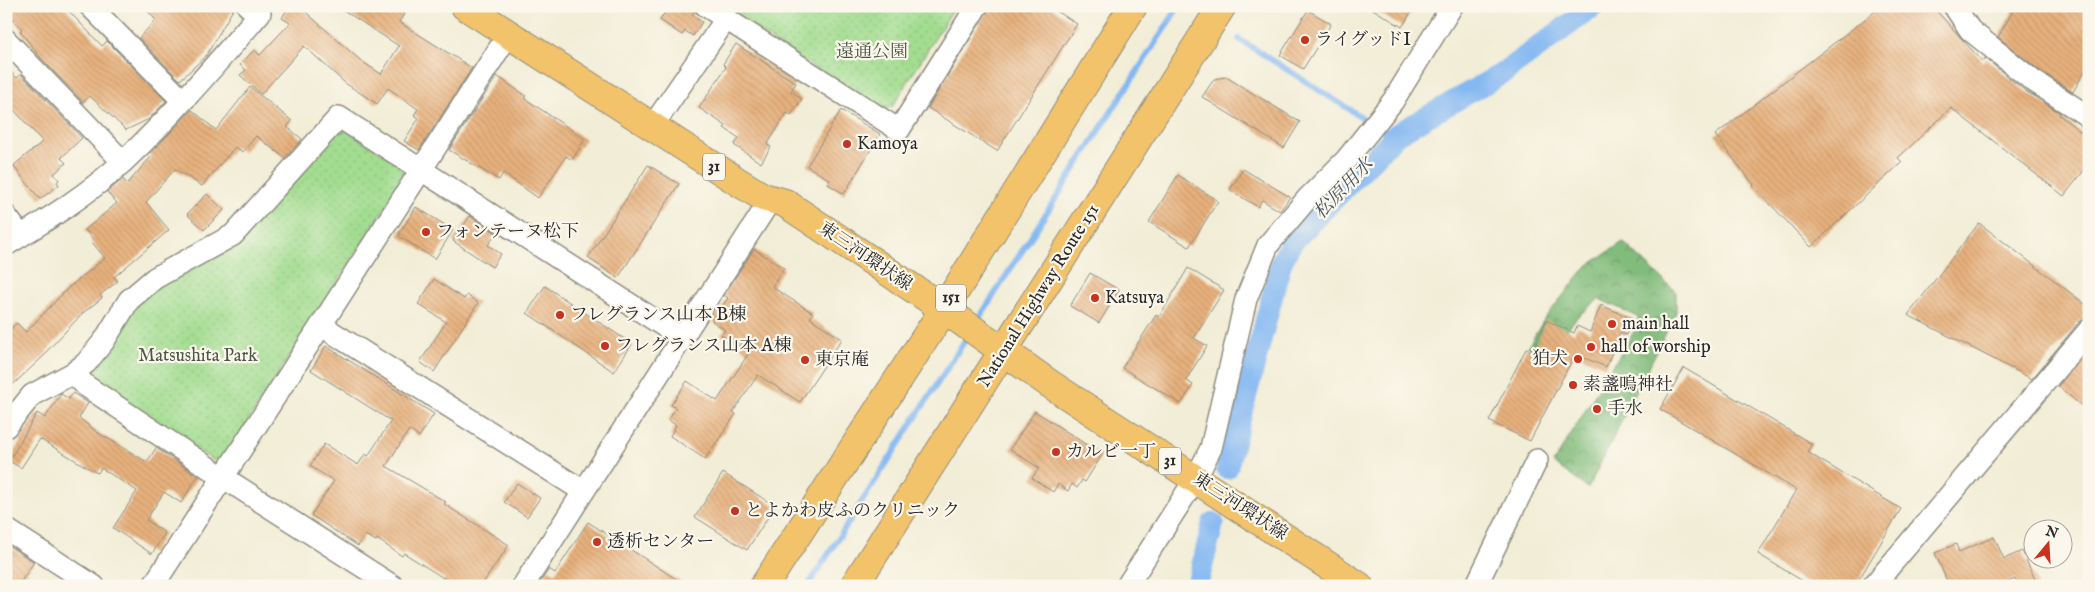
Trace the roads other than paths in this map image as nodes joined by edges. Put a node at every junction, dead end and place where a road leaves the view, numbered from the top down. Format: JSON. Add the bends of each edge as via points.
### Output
{"nodes":[{"id":1,"x":90,"y":6,"type":"edge"},
{"id":2,"x":248,"y":6,"type":"edge"},
{"id":3,"x":464,"y":6,"type":"edge"},
{"id":4,"x":706,"y":6,"type":"edge"},
{"id":5,"x":977,"y":6,"type":"edge"},
{"id":6,"x":1133,"y":6,"type":"edge"},
{"id":7,"x":1222,"y":6,"type":"edge"},
{"id":8,"x":1452,"y":6,"type":"edge"},
{"id":9,"x":1954,"y":6,"type":"edge"},
{"id":10,"x":726,"y":19,"type":"junction"},
{"id":11,"x":508,"y":35,"type":"junction"},
{"id":12,"x":6,"y":40,"type":"edge"},
{"id":13,"x":183,"y":101,"type":"junction"},
{"id":14,"x":2089,"y":117,"type":"edge"},
{"id":15,"x":652,"y":127,"type":"junction"},
{"id":16,"x":123,"y":162,"type":"junction"},
{"id":17,"x":420,"y":168,"type":"junction"},
{"id":18,"x":771,"y":199,"type":"junction"},
{"id":19,"x":6,"y":216,"type":"edge"},
{"id":20,"x":14,"y":240,"type":"edge"},
{"id":21,"x":963,"y":323,"type":"junction"},
{"id":22,"x":322,"y":326,"type":"junction"},
{"id":23,"x":2089,"y":330,"type":"edge"},
{"id":24,"x":681,"y":337,"type":"junction"},
{"id":25,"x":1003,"y":351,"type":"junction"},
{"id":26,"x":73,"y":373,"type":"junction"},
{"id":27,"x":6,"y":427,"type":"edge"},
{"id":28,"x":1537,"y":460,"type":"dead end"},
{"id":29,"x":221,"y":476,"type":"junction"},
{"id":30,"x":1196,"y":478,"type":"junction"},
{"id":31,"x":583,"y":491,"type":"junction"},
{"id":32,"x":6,"y":529,"type":"edge"},
{"id":33,"x":94,"y":586,"type":"edge"},
{"id":34,"x":153,"y":586,"type":"edge"},
{"id":35,"x":393,"y":586,"type":"edge"},
{"id":36,"x":523,"y":586,"type":"edge"},
{"id":37,"x":764,"y":586,"type":"edge"},
{"id":38,"x":854,"y":586,"type":"edge"},
{"id":39,"x":1127,"y":586,"type":"edge"},
{"id":40,"x":1359,"y":586,"type":"edge"},
{"id":41,"x":1476,"y":586,"type":"edge"},
{"id":42,"x":1873,"y":586,"type":"edge"}],
"edges":[{"from":1,"to":13,"type":"street"},
{"from":2,"to":13,"type":"street","via":[[260,13]]},
{"from":3,"to":11,"type":"main road","name":"東三河環状線","number":"31"},
{"from":4,"to":10,"type":"street"},
{"from":5,"to":10,"type":"street","via":[[899,130]]},
{"from":6,"to":21,"type":"main road","number":"151"},
{"from":7,"to":25,"type":"main road","name":"National Highway Route 151"},
{"from":8,"to":30,"type":"street","via":[[1393,100],[1346,160],[1268,245],[1246,299],[1211,448]]},
{"from":9,"to":14,"type":"street","via":[[1970,30],[2032,80]]},
{"from":10,"to":15,"type":"street"},
{"from":11,"to":15,"type":"main road","name":"東三河環状線","number":"31"},
{"from":11,"to":17,"type":"street"},
{"from":12,"to":16,"type":"street"},
{"from":13,"to":16,"type":"street"},
{"from":15,"to":18,"type":"main road","name":"東三河環状線","number":"31","via":[[740,184]]},
{"from":16,"to":20,"type":"street","via":[[78,198]]},
{"from":17,"to":22,"type":"street"},
{"from":17,"to":24,"type":"street"},
{"from":17,"to":26,"type":"street","via":[[339,117],[233,235],[155,278],[129,300],[104,341]]},
{"from":18,"to":21,"type":"main road","name":"東三河環状線","number":"31","via":[[785,203]]},
{"from":18,"to":24,"type":"street"},
{"from":19,"to":20,"type":"street"},
{"from":21,"to":25,"type":"main road","name":"東三河環状線","number":"31"},
{"from":21,"to":37,"type":"main road","number":"151"},
{"from":22,"to":29,"type":"street"},
{"from":22,"to":31,"type":"street"},
{"from":23,"to":42,"type":"street"},
{"from":24,"to":31,"type":"street"},
{"from":25,"to":30,"type":"main road","name":"東三河環状線","number":"31"},
{"from":25,"to":38,"type":"main road","name":"National Highway Route 151"},
{"from":26,"to":27,"type":"street","via":[[32,395]]},
{"from":26,"to":29,"type":"street","via":[[86,386]]},
{"from":28,"to":41,"type":"street"},
{"from":29,"to":34,"type":"street"},
{"from":29,"to":35,"type":"street"},
{"from":30,"to":39,"type":"street"},
{"from":30,"to":40,"type":"main road","name":"東三河環状線","number":"31"},
{"from":31,"to":36,"type":"street"},
{"from":32,"to":33,"type":"street"}]}
